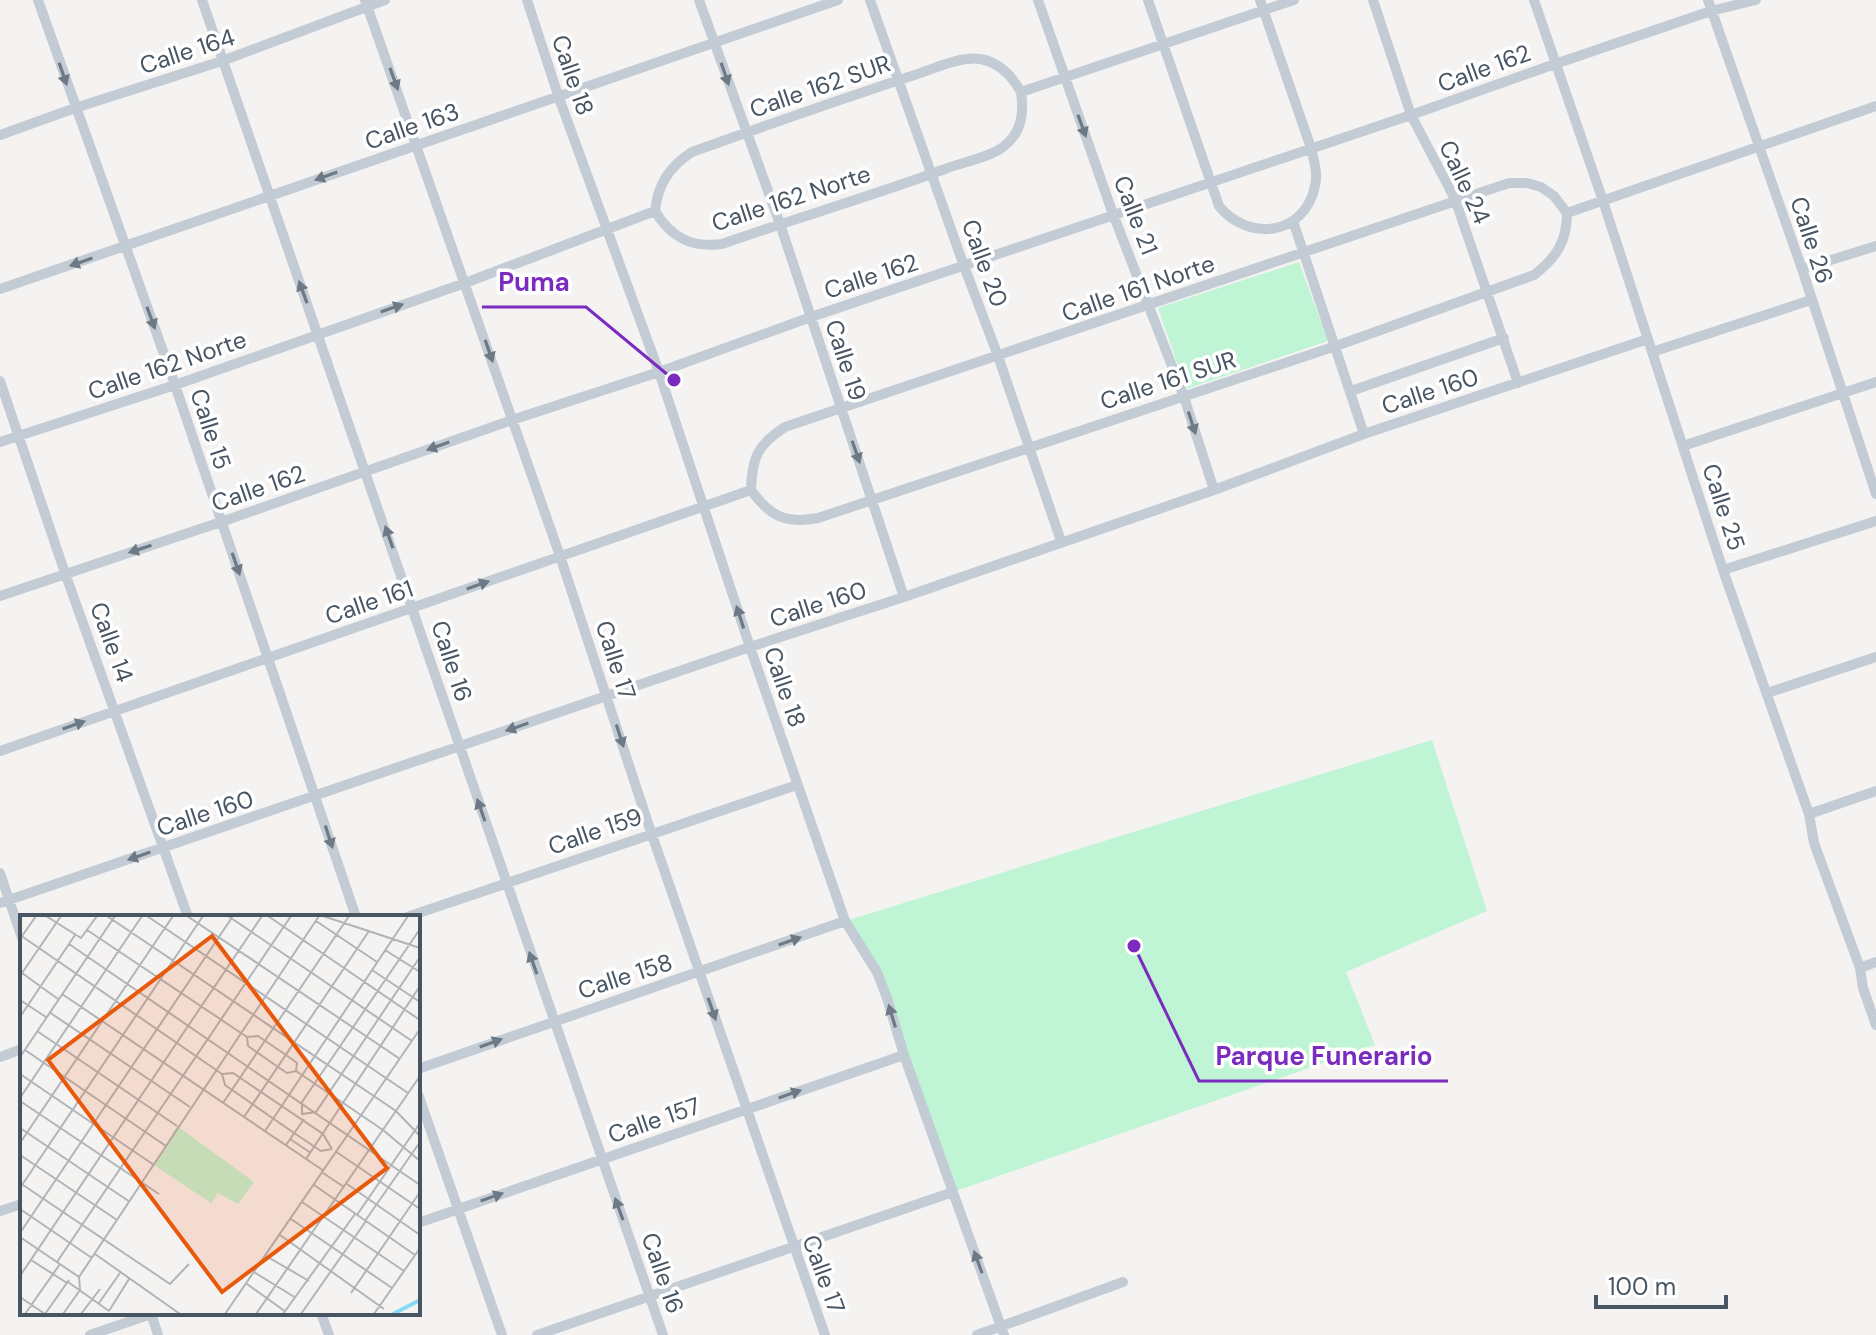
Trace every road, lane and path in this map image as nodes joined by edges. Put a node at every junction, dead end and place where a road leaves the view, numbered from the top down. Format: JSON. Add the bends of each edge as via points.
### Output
{"nodes":[{"id":1,"x":38,"y":0,"type":"edge"},
{"id":2,"x":202,"y":0,"type":"edge"},
{"id":3,"x":385,"y":0,"type":"edge"},
{"id":4,"x":527,"y":0,"type":"edge"},
{"id":5,"x":699,"y":0,"type":"edge"},
{"id":6,"x":838,"y":0,"type":"edge"},
{"id":7,"x":870,"y":0,"type":"edge"},
{"id":8,"x":1038,"y":0,"type":"edge"},
{"id":9,"x":1148,"y":0,"type":"edge"},
{"id":10,"x":1294,"y":0,"type":"edge"},
{"id":11,"x":1373,"y":0,"type":"edge"},
{"id":12,"x":1534,"y":0,"type":"edge"},
{"id":13,"x":1756,"y":0,"type":"edge"},
{"id":14,"x":366,"y":3,"type":"edge"},
{"id":15,"x":1262,"y":5,"type":"edge"},
{"id":16,"x":1710,"y":6,"type":"edge"},
{"id":17,"x":714,"y":42,"type":"junction"},
{"id":18,"x":1163,"y":44,"type":"junction"},
{"id":19,"x":222,"y":61,"type":"junction"},
{"id":20,"x":1555,"y":64,"type":"junction"},
{"id":21,"x":1065,"y":78,"type":"junction"},
{"id":22,"x":900,"y":80,"type":"junction"},
{"id":23,"x":1021,"y":92,"type":"junction"},
{"id":24,"x":559,"y":98,"type":"junction"},
{"id":25,"x":1876,"y":106,"type":"edge"},
{"id":26,"x":75,"y":108,"type":"junction"},
{"id":27,"x":1411,"y":115,"type":"junction"},
{"id":28,"x":746,"y":133,"type":"junction"},
{"id":29,"x":0,"y":135,"type":"edge"},
{"id":30,"x":417,"y":144,"type":"junction"},
{"id":31,"x":1760,"y":145,"type":"junction"},
{"id":32,"x":1311,"y":148,"type":"junction"},
{"id":33,"x":931,"y":174,"type":"junction"},
{"id":34,"x":1209,"y":183,"type":"junction"},
{"id":35,"x":270,"y":197,"type":"junction"},
{"id":36,"x":1455,"y":199,"type":"junction"},
{"id":37,"x":1603,"y":201,"type":"junction"},
{"id":38,"x":655,"y":211,"type":"junction"},
{"id":39,"x":1567,"y":213,"type":"junction"},
{"id":40,"x":1113,"y":214,"type":"junction"},
{"id":41,"x":1293,"y":221,"type":"junction"},
{"id":42,"x":780,"y":224,"type":"junction"},
{"id":43,"x":607,"y":230,"type":"junction"},
{"id":44,"x":125,"y":246,"type":"junction"},
{"id":45,"x":1876,"y":246,"type":"edge"},
{"id":46,"x":1305,"y":253,"type":"junction"},
{"id":47,"x":964,"y":266,"type":"junction"},
{"id":48,"x":1802,"y":269,"type":"junction"},
{"id":49,"x":465,"y":283,"type":"junction"},
{"id":50,"x":0,"y":289,"type":"edge"},
{"id":51,"x":1489,"y":293,"type":"junction"},
{"id":52,"x":1811,"y":300,"type":"junction"},
{"id":53,"x":1150,"y":305,"type":"junction"},
{"id":54,"x":811,"y":317,"type":"junction"},
{"id":55,"x":318,"y":334,"type":"junction"},
{"id":56,"x":1504,"y":338,"type":"junction"},
{"id":57,"x":1648,"y":339,"type":"junction"},
{"id":58,"x":1336,"y":346,"type":"junction"},
{"id":59,"x":1652,"y":352,"type":"junction"},
{"id":60,"x":998,"y":356,"type":"junction"},
{"id":61,"x":659,"y":372,"type":"junction"},
{"id":62,"x":0,"y":381,"type":"edge"},
{"id":63,"x":1876,"y":382,"type":"edge"},
{"id":64,"x":1518,"y":383,"type":"junction"},
{"id":65,"x":175,"y":385,"type":"junction"},
{"id":66,"x":1351,"y":391,"type":"junction"},
{"id":67,"x":1841,"y":393,"type":"junction"},
{"id":68,"x":1184,"y":397,"type":"junction"},
{"id":69,"x":841,"y":409,"type":"junction"},
{"id":70,"x":512,"y":420,"type":"junction"},
{"id":71,"x":1364,"y":434,"type":"junction"},
{"id":72,"x":19,"y":435,"type":"junction"},
{"id":73,"x":0,"y":442,"type":"edge"},
{"id":74,"x":1683,"y":446,"type":"junction"},
{"id":75,"x":1029,"y":447,"type":"junction"},
{"id":76,"x":366,"y":471,"type":"junction"},
{"id":77,"x":751,"y":490,"type":"junction"},
{"id":78,"x":1214,"y":490,"type":"junction"},
{"id":79,"x":1876,"y":494,"type":"edge"},
{"id":80,"x":873,"y":501,"type":"junction"},
{"id":81,"x":704,"y":507,"type":"junction"},
{"id":82,"x":1876,"y":521,"type":"edge"},
{"id":83,"x":221,"y":522,"type":"junction"},
{"id":84,"x":1061,"y":541,"type":"junction"},
{"id":85,"x":560,"y":556,"type":"junction"},
{"id":86,"x":1723,"y":570,"type":"junction"},
{"id":87,"x":65,"y":573,"type":"junction"},
{"id":88,"x":0,"y":596,"type":"edge"},
{"id":89,"x":904,"y":597,"type":"junction"},
{"id":90,"x":413,"y":608,"type":"junction"},
{"id":91,"x":750,"y":647,"type":"junction"},
{"id":92,"x":268,"y":657,"type":"junction"},
{"id":93,"x":1876,"y":657,"type":"edge"},
{"id":94,"x":1767,"y":693,"type":"junction"},
{"id":95,"x":607,"y":696,"type":"junction"},
{"id":96,"x":116,"y":710,"type":"junction"},
{"id":97,"x":459,"y":747,"type":"junction"},
{"id":98,"x":0,"y":751,"type":"edge"},
{"id":99,"x":797,"y":785,"type":"junction"},
{"id":100,"x":1876,"y":791,"type":"edge"},
{"id":101,"x":316,"y":797,"type":"junction"},
{"id":102,"x":1809,"y":814,"type":"junction"},
{"id":103,"x":651,"y":832,"type":"junction"},
{"id":104,"x":164,"y":847,"type":"junction"},
{"id":105,"x":0,"y":873,"type":"edge"},
{"id":106,"x":506,"y":884,"type":"junction"},
{"id":107,"x":4,"y":902,"type":"edge"},
{"id":108,"x":187,"y":915,"type":"edge"},
{"id":109,"x":355,"y":915,"type":"edge"},
{"id":110,"x":413,"y":915,"type":"edge"},
{"id":111,"x":845,"y":921,"type":"junction"},
{"id":112,"x":20,"y":934,"type":"edge"},
{"id":113,"x":1876,"y":962,"type":"edge"},
{"id":114,"x":1860,"y":968,"type":"junction"},
{"id":115,"x":700,"y":973,"type":"junction"},
{"id":116,"x":554,"y":1021,"type":"junction"},
{"id":117,"x":1876,"y":1025,"type":"edge"},
{"id":118,"x":20,"y":1050,"type":"edge"},
{"id":119,"x":904,"y":1055,"type":"junction"},
{"id":120,"x":0,"y":1057,"type":"edge"},
{"id":121,"x":420,"y":1068,"type":"edge"},
{"id":122,"x":420,"y":1100,"type":"edge"},
{"id":123,"x":746,"y":1109,"type":"junction"},
{"id":124,"x":601,"y":1159,"type":"junction"},
{"id":125,"x":953,"y":1192,"type":"junction"},
{"id":126,"x":20,"y":1205,"type":"edge"},
{"id":127,"x":457,"y":1209,"type":"junction"},
{"id":128,"x":0,"y":1211,"type":"edge"},
{"id":129,"x":420,"y":1222,"type":"edge"},
{"id":130,"x":794,"y":1248,"type":"junction"},
{"id":131,"x":1123,"y":1282,"type":"dead end"},
{"id":132,"x":650,"y":1296,"type":"junction"},
{"id":133,"x":146,"y":1315,"type":"edge"},
{"id":134,"x":153,"y":1315,"type":"edge"},
{"id":135,"x":322,"y":1315,"type":"edge"},
{"id":136,"x":1003,"y":1331,"type":"edge"},
{"id":137,"x":90,"y":1335,"type":"edge"},
{"id":138,"x":158,"y":1335,"type":"edge"},
{"id":139,"x":329,"y":1335,"type":"edge"},
{"id":140,"x":502,"y":1335,"type":"edge"},
{"id":141,"x":537,"y":1335,"type":"edge"},
{"id":142,"x":663,"y":1335,"type":"edge"},
{"id":143,"x":825,"y":1335,"type":"edge"},
{"id":144,"x":977,"y":1335,"type":"edge"}],
"edges":[{"from":1,"to":26,"type":"street","name":"Calle 15","one_way":true},
{"from":2,"to":19,"type":"street","name":"Calle 16"},
{"from":3,"to":14,"type":"street","name":"Calle 164"},
{"from":4,"to":24,"type":"street","name":"Calle 18"},
{"from":5,"to":17,"type":"street","name":"Calle 19"},
{"from":6,"to":17,"type":"street","name":"Calle 163"},
{"from":7,"to":22,"type":"street","name":"Calle 20"},
{"from":8,"to":21,"type":"street","name":"Calle 21"},
{"from":9,"to":18,"type":"street"},
{"from":10,"to":15,"type":"street"},
{"from":11,"to":27,"type":"street","name":"Calle 24"},
{"from":12,"to":20,"type":"street","name":"Calle 25"},
{"from":13,"to":16,"type":"street","name":"Calle 162"},
{"from":14,"to":19,"type":"street","name":"Calle 164"},
{"from":14,"to":30,"type":"street","name":"Calle 17","one_way":true},
{"from":15,"to":18,"type":"street"},
{"from":15,"to":32,"type":"street"},
{"from":16,"to":20,"type":"street","name":"Calle 162"},
{"from":16,"to":31,"type":"street","name":"Calle 26"},
{"from":17,"to":24,"type":"street","name":"Calle 163"},
{"from":17,"to":28,"type":"street","name":"Calle 19","one_way":true},
{"from":18,"to":21,"type":"street"},
{"from":18,"to":34,"type":"street"},
{"from":19,"to":26,"type":"street","name":"Calle 164"},
{"from":19,"to":35,"type":"street","name":"Calle 16"},
{"from":20,"to":27,"type":"street","name":"Calle 162"},
{"from":20,"to":37,"type":"street","name":"Calle 25"},
{"from":21,"to":23,"type":"street"},
{"from":21,"to":40,"type":"street","name":"Calle 21","one_way":true},
{"from":22,"to":23,"type":"street","name":"Calle 162 SUR","via":[[983,59],[1001,67]]},
{"from":22,"to":28,"type":"street","name":"Calle 162 SUR"},
{"from":22,"to":33,"type":"street","name":"Calle 20"},
{"from":23,"to":33,"type":"street","name":"Calle 162 Norte","via":[[1021,123],[1002,148]]},
{"from":24,"to":30,"type":"street","name":"Calle 163"},
{"from":24,"to":43,"type":"street","name":"Calle 18"},
{"from":25,"to":31,"type":"street"},
{"from":26,"to":29,"type":"street","name":"Calle 164"},
{"from":26,"to":44,"type":"street","name":"Calle 15"},
{"from":27,"to":32,"type":"street","name":"Calle 162"},
{"from":27,"to":36,"type":"street","name":"Calle 24"},
{"from":28,"to":38,"type":"street","name":"Calle 162 SUR","via":[[678,161],[661,183]]},
{"from":28,"to":42,"type":"street","name":"Calle 19"},
{"from":30,"to":35,"type":"street","name":"Calle 163","one_way":true},
{"from":30,"to":49,"type":"street","name":"Calle 17"},
{"from":31,"to":37,"type":"street"},
{"from":31,"to":48,"type":"street","name":"Calle 26"},
{"from":32,"to":34,"type":"street","name":"Calle 162"},
{"from":32,"to":41,"type":"street","via":[[1316,184]]},
{"from":33,"to":42,"type":"street","name":"Calle 162 Norte"},
{"from":33,"to":47,"type":"street","name":"Calle 20"},
{"from":34,"to":40,"type":"street","name":"Calle 162"},
{"from":34,"to":41,"type":"street","via":[[1219,206],[1244,227],[1256,230]]},
{"from":35,"to":44,"type":"street","name":"Calle 163"},
{"from":55,"to":35,"type":"street","name":"Calle 16","one_way":true},
{"from":36,"to":39,"type":"street","name":"Calle 161 Norte","via":[[1527,183],[1554,196]]},
{"from":36,"to":46,"type":"street","name":"Calle 161 Norte"},
{"from":36,"to":51,"type":"street","name":"Calle 24"},
{"from":37,"to":39,"type":"street"},
{"from":37,"to":57,"type":"street","name":"Calle 25"},
{"from":38,"to":42,"type":"street","name":"Calle 162 Norte","via":[[677,236],[708,246]]},
{"from":38,"to":43,"type":"street","name":"Calle 162 Norte"},
{"from":39,"to":51,"type":"street","name":"Calle 161 SUR","via":[[1562,247],[1549,263],[1534,275]]},
{"from":40,"to":47,"type":"street","name":"Calle 162"},
{"from":40,"to":53,"type":"street","name":"Calle 21"},
{"from":41,"to":46,"type":"street"},
{"from":42,"to":54,"type":"street","name":"Calle 19"},
{"from":43,"to":49,"type":"street","name":"Calle 162 Norte"},
{"from":43,"to":61,"type":"street","name":"Calle 18"},
{"from":44,"to":50,"type":"street","name":"Calle 163","one_way":true},
{"from":44,"to":65,"type":"street","name":"Calle 15","one_way":true},
{"from":45,"to":48,"type":"street"},
{"from":46,"to":53,"type":"street","name":"Calle 161 Norte"},
{"from":46,"to":58,"type":"street"},
{"from":47,"to":54,"type":"street","name":"Calle 162"},
{"from":47,"to":60,"type":"street","name":"Calle 20"},
{"from":48,"to":52,"type":"street","name":"Calle 26"},
{"from":55,"to":49,"type":"street","name":"Calle 162 Norte","one_way":true},
{"from":49,"to":70,"type":"street","name":"Calle 17","one_way":true},
{"from":51,"to":56,"type":"street","name":"Calle 24"},
{"from":51,"to":58,"type":"street","name":"Calle 161 SUR"},
{"from":52,"to":59,"type":"street"},
{"from":52,"to":67,"type":"street","name":"Calle 26"},
{"from":53,"to":60,"type":"street","name":"Calle 161 Norte"},
{"from":53,"to":68,"type":"street","name":"Calle 21"},
{"from":54,"to":61,"type":"street","name":"Calle 162"},
{"from":54,"to":69,"type":"street","name":"Calle 19"},
{"from":55,"to":65,"type":"street","name":"Calle 162 Norte"},
{"from":55,"to":76,"type":"street","name":"Calle 16"},
{"from":56,"to":64,"type":"street","name":"Calle 24"},
{"from":56,"to":66,"type":"street"},
{"from":57,"to":59,"type":"street","name":"Calle 25"},
{"from":57,"to":64,"type":"street","name":"Calle 160"},
{"from":58,"to":66,"type":"street"},
{"from":58,"to":68,"type":"street","name":"Calle 161 SUR"},
{"from":59,"to":74,"type":"street","name":"Calle 25"},
{"from":60,"to":69,"type":"street","name":"Calle 161 Norte"},
{"from":60,"to":75,"type":"street","name":"Calle 20"},
{"from":61,"to":70,"type":"street","name":"Calle 162"},
{"from":61,"to":81,"type":"street","name":"Calle 18"},
{"from":62,"to":72,"type":"street","name":"Calle 14"},
{"from":63,"to":67,"type":"street"},
{"from":64,"to":71,"type":"street","name":"Calle 160"},
{"from":65,"to":72,"type":"street","name":"Calle 162 Norte"},
{"from":65,"to":83,"type":"street","name":"Calle 15"},
{"from":66,"to":71,"type":"street"},
{"from":67,"to":74,"type":"street"},
{"from":67,"to":79,"type":"street","name":"Calle 26"},
{"from":68,"to":75,"type":"street","name":"Calle 161 SUR"},
{"from":68,"to":78,"type":"street","name":"Calle 21","one_way":true},
{"from":69,"to":77,"type":"street","name":"Calle 161 Norte","via":[[771,436],[753,462]]},
{"from":69,"to":80,"type":"street","name":"Calle 19","one_way":true},
{"from":70,"to":76,"type":"street","name":"Calle 162","one_way":true},
{"from":70,"to":85,"type":"street","name":"Calle 17"},
{"from":71,"to":78,"type":"street","name":"Calle 160"},
{"from":72,"to":73,"type":"street","name":"Calle 162 Norte"},
{"from":72,"to":87,"type":"street","name":"Calle 14"},
{"from":74,"to":86,"type":"street","name":"Calle 25"},
{"from":75,"to":80,"type":"street","name":"Calle 161 SUR"},
{"from":75,"to":84,"type":"street","name":"Calle 20"},
{"from":76,"to":83,"type":"street","name":"Calle 162"},
{"from":90,"to":76,"type":"street","name":"Calle 16","one_way":true},
{"from":77,"to":80,"type":"street","name":"Calle 161 SUR","via":[[769,509],[800,522]]},
{"from":77,"to":81,"type":"street","name":"Calle 161"},
{"from":78,"to":84,"type":"street","name":"Calle 160"},
{"from":80,"to":89,"type":"street","name":"Calle 19"},
{"from":81,"to":85,"type":"street","name":"Calle 161"},
{"from":91,"to":81,"type":"street","name":"Calle 18","one_way":true},
{"from":82,"to":86,"type":"street"},
{"from":83,"to":87,"type":"street","name":"Calle 162","one_way":true},
{"from":83,"to":92,"type":"street","name":"Calle 15","one_way":true},
{"from":84,"to":89,"type":"street","name":"Calle 160"},
{"from":90,"to":85,"type":"street","name":"Calle 161","one_way":true},
{"from":85,"to":95,"type":"street","name":"Calle 17"},
{"from":86,"to":94,"type":"street","name":"Calle 25"},
{"from":87,"to":88,"type":"street","name":"Calle 162"},
{"from":87,"to":96,"type":"street","name":"Calle 14"},
{"from":89,"to":91,"type":"street","name":"Calle 160"},
{"from":90,"to":92,"type":"street","name":"Calle 161"},
{"from":90,"to":97,"type":"street","name":"Calle 16"},
{"from":91,"to":95,"type":"street","name":"Calle 160"},
{"from":91,"to":99,"type":"street","name":"Calle 18"},
{"from":92,"to":96,"type":"street","name":"Calle 161"},
{"from":92,"to":101,"type":"street","name":"Calle 15"},
{"from":93,"to":94,"type":"street"},
{"from":94,"to":102,"type":"street","name":"Calle 25"},
{"from":95,"to":97,"type":"street","name":"Calle 160","one_way":true},
{"from":95,"to":103,"type":"street","name":"Calle 17","one_way":true},
{"from":98,"to":96,"type":"street","name":"Calle 161","one_way":true},
{"from":96,"to":104,"type":"street","name":"Calle 14"},
{"from":97,"to":101,"type":"street","name":"Calle 160"},
{"from":106,"to":97,"type":"street","name":"Calle 16","one_way":true},
{"from":99,"to":103,"type":"street","name":"Calle 159"},
{"from":99,"to":111,"type":"street","name":"Calle 18"},
{"from":100,"to":102,"type":"street"},
{"from":101,"to":104,"type":"street","name":"Calle 160"},
{"from":101,"to":109,"type":"street","name":"Calle 15","one_way":true},
{"from":102,"to":114,"type":"street","name":"Calle 25","via":[[1814,843]]},
{"from":103,"to":106,"type":"street","name":"Calle 159"},
{"from":103,"to":115,"type":"street","name":"Calle 17"},
{"from":104,"to":107,"type":"street","name":"Calle 160","one_way":true},
{"from":104,"to":108,"type":"street","name":"Calle 14"},
{"from":105,"to":107,"type":"street"},
{"from":106,"to":110,"type":"street","name":"Calle 159"},
{"from":116,"to":106,"type":"street","name":"Calle 16","one_way":true},
{"from":107,"to":112,"type":"street"},
{"from":115,"to":111,"type":"street","name":"Calle 158","one_way":true},
{"from":119,"to":111,"type":"street","name":"Calle 18","one_way":true,"via":[[877,972]]},
{"from":113,"to":114,"type":"street"},
{"from":114,"to":117,"type":"street","name":"Calle 25"},
{"from":115,"to":116,"type":"street","name":"Calle 158"},
{"from":115,"to":123,"type":"street","name":"Calle 17","one_way":true},
{"from":121,"to":116,"type":"street","name":"Calle 158","one_way":true},
{"from":116,"to":124,"type":"street","name":"Calle 16"},
{"from":118,"to":120,"type":"street"},
{"from":123,"to":119,"type":"street","name":"Calle 157","one_way":true},
{"from":119,"to":125,"type":"street","name":"Calle 18"},
{"from":122,"to":127,"type":"street"},
{"from":123,"to":124,"type":"street","name":"Calle 157"},
{"from":123,"to":130,"type":"street","name":"Calle 17"},
{"from":127,"to":124,"type":"street","name":"Calle 157","one_way":true},
{"from":132,"to":124,"type":"street","name":"Calle 16","one_way":true},
{"from":125,"to":130,"type":"street"},
{"from":136,"to":125,"type":"street","name":"Calle 18","one_way":true},
{"from":126,"to":128,"type":"street"},
{"from":127,"to":129,"type":"street","name":"Calle 157"},
{"from":127,"to":140,"type":"street"},
{"from":130,"to":132,"type":"street"},
{"from":130,"to":143,"type":"street","name":"Calle 17"},
{"from":131,"to":136,"type":"street"},
{"from":132,"to":141,"type":"street"},
{"from":132,"to":142,"type":"street","name":"Calle 16"},
{"from":133,"to":137,"type":"street"},
{"from":134,"to":138,"type":"street"},
{"from":135,"to":139,"type":"street"},
{"from":136,"to":144,"type":"street"}]}
